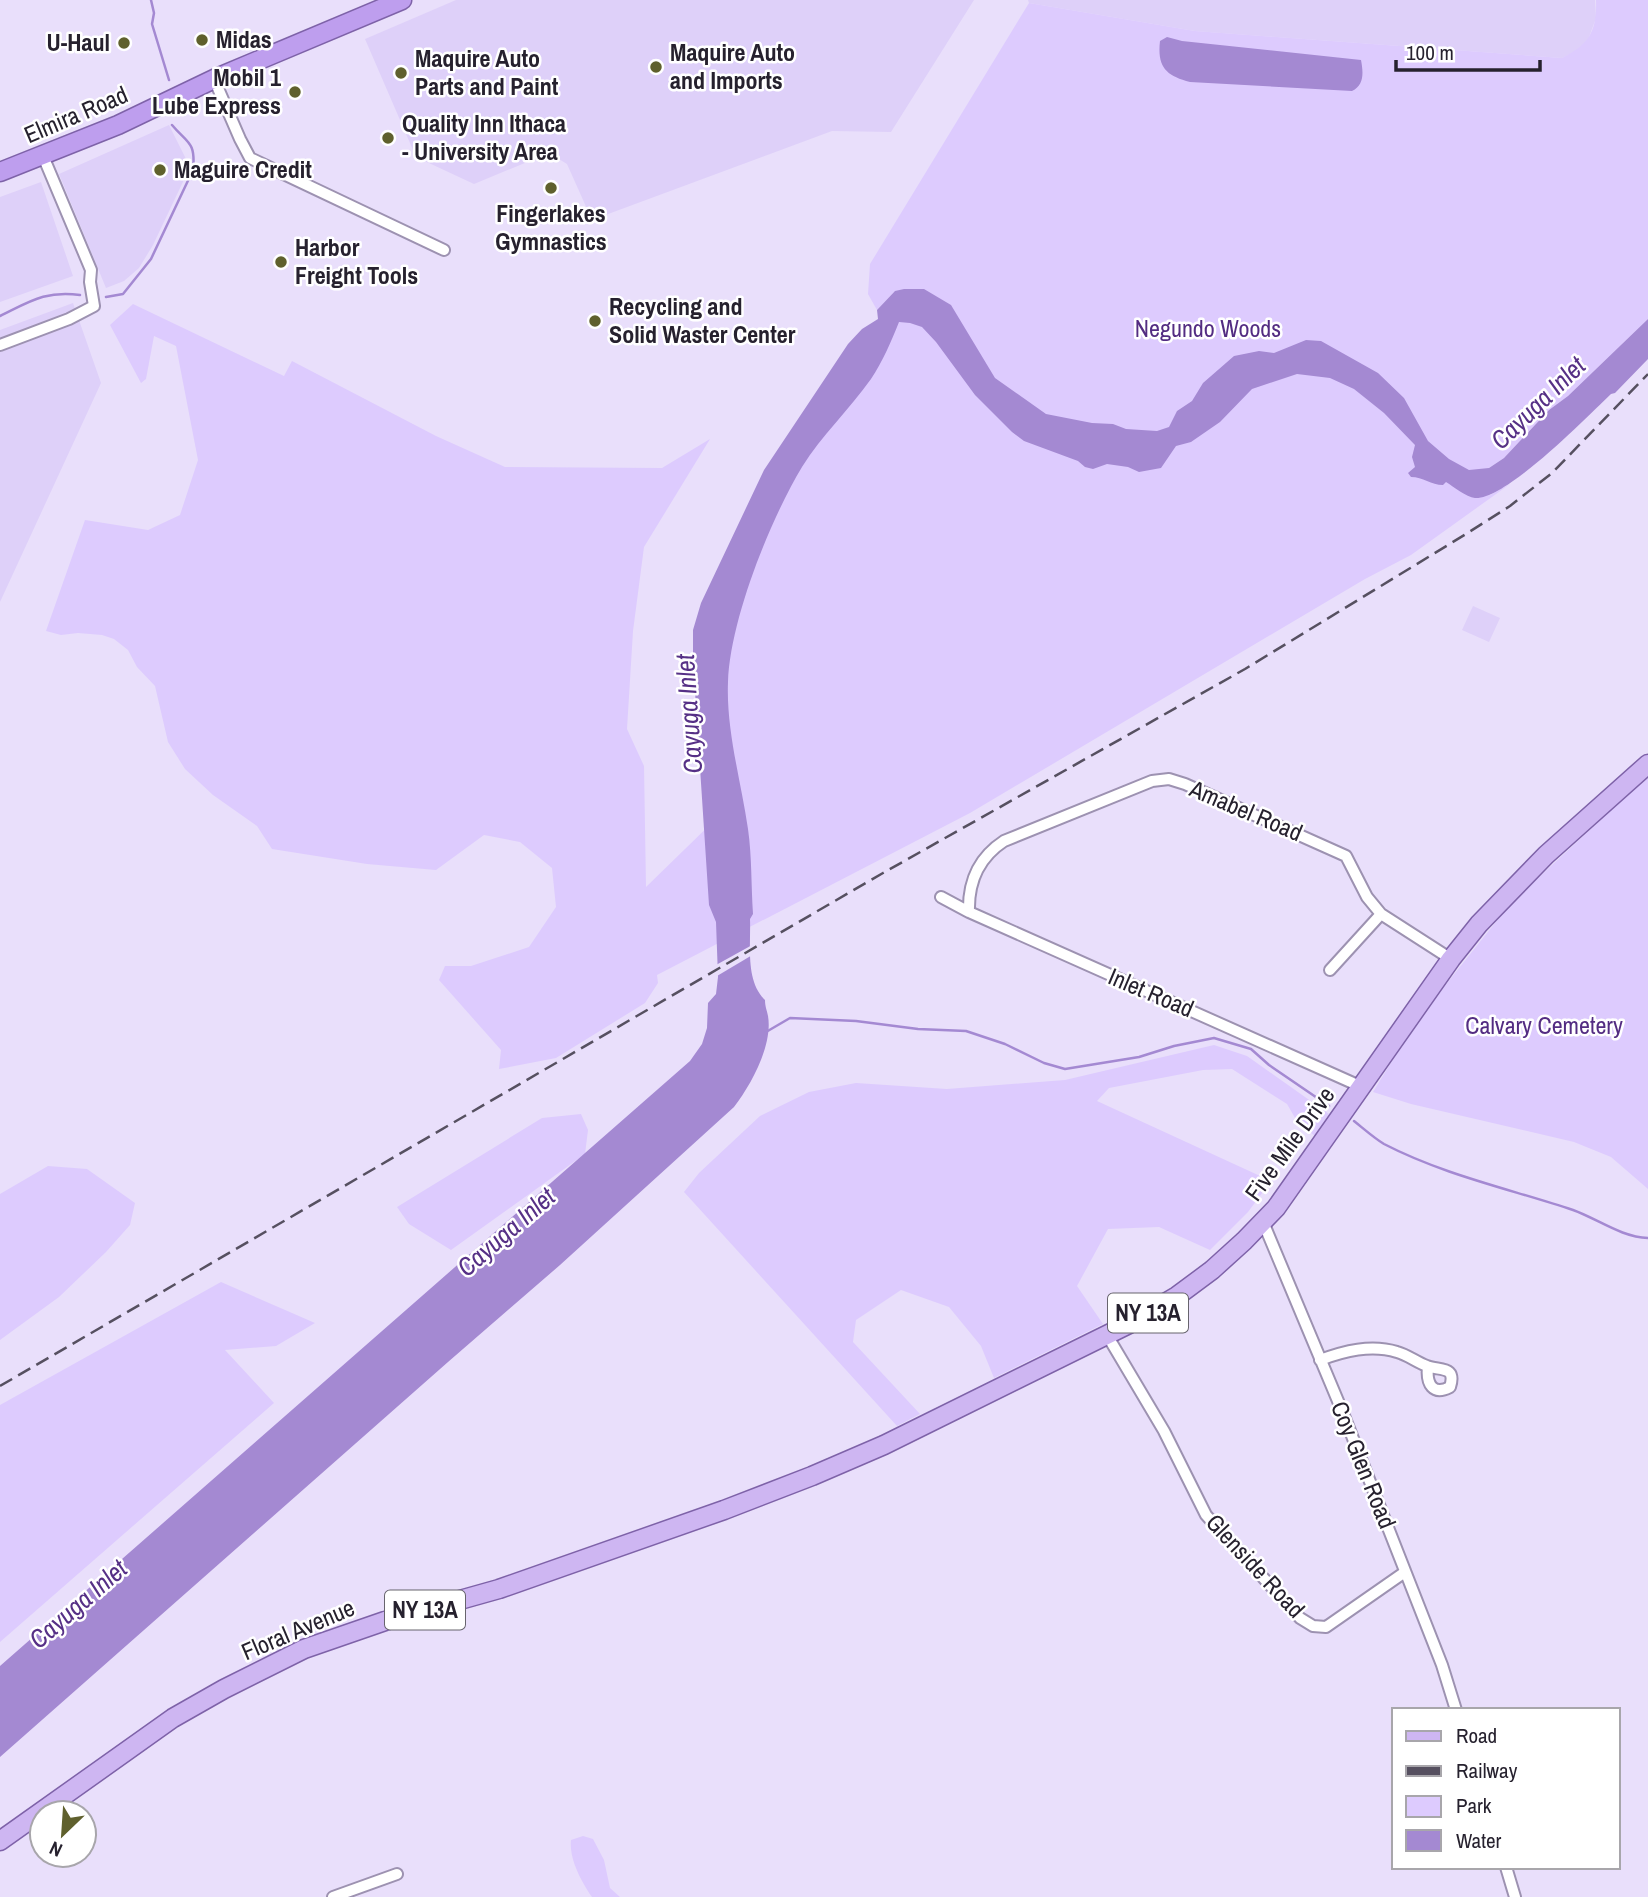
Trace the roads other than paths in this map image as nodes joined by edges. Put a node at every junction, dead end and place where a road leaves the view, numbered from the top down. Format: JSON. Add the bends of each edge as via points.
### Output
{"nodes":[{"id":1,"x":402,"y":0,"type":"edge"},
{"id":2,"x":214,"y":79,"type":"junction"},
{"id":3,"x":43,"y":156,"type":"junction"},
{"id":4,"x":0,"y":172,"type":"edge"},
{"id":5,"x":444,"y":250,"type":"dead end"},
{"id":6,"x":0,"y":345,"type":"edge"},
{"id":7,"x":1648,"y":764,"type":"edge"},
{"id":8,"x":941,"y":897,"type":"dead end"},
{"id":9,"x":969,"y":912,"type":"junction"},
{"id":10,"x":1381,"y":914,"type":"junction"},
{"id":11,"x":1451,"y":959,"type":"junction"},
{"id":12,"x":1329,"y":970,"type":"dead end"},
{"id":13,"x":1362,"y":1087,"type":"junction"},
{"id":14,"x":1263,"y":1222,"type":"junction"},
{"id":15,"x":1107,"y":1335,"type":"junction"},
{"id":16,"x":1320,"y":1360,"type":"junction"},
{"id":17,"x":1428,"y":1367,"type":"dead end"},
{"id":18,"x":884,"y":1445,"type":"joint"},
{"id":19,"x":1405,"y":1572,"type":"junction"},
{"id":20,"x":1455,"y":1708,"type":"edge"},
{"id":21,"x":0,"y":1841,"type":"edge"},
{"id":22,"x":1507,"y":1869,"type":"edge"},
{"id":23,"x":397,"y":1874,"type":"dead end"},
{"id":24,"x":333,"y":1897,"type":"edge"},
{"id":25,"x":1515,"y":1897,"type":"edge"}],
"edges":[{"from":1,"to":2,"type":"highway","name":"Elmira Road"},
{"from":2,"to":3,"type":"highway","name":"Elmira Road"},
{"from":2,"to":5,"type":"street","via":[[250,158]]},
{"from":3,"to":4,"type":"highway","name":"Elmira Road"},
{"from":3,"to":6,"type":"street","via":[[92,270],[94,306]]},
{"from":7,"to":11,"type":"main road","name":"Five Mile Drive","number":"NY 13A","via":[[1495,905]]},
{"from":8,"to":9,"type":"street","name":"Inlet Road"},
{"from":9,"to":10,"type":"street","name":"Amabel Road","via":[[968,895],[981,862],[1004,841],[1152,781],[1169,779],[1346,856]]},
{"from":9,"to":13,"type":"street","name":"Inlet Road"},
{"from":10,"to":11,"type":"street","name":"Amabel Road"},
{"from":10,"to":12,"type":"street"},
{"from":11,"to":13,"type":"main road","name":"Five Mile Drive","number":"NY 13A"},
{"from":13,"to":14,"type":"main road","name":"Five Mile Drive","number":"NY 13A"},
{"from":14,"to":15,"type":"main road","name":"Five Mile Drive","number":"NY 13A","via":[[1177,1296]]},
{"from":14,"to":16,"type":"street","name":"Coy Glen Road"},
{"from":15,"to":18,"type":"main road","name":"Five Mile Drive","number":"NY 13A"},
{"from":15,"to":19,"type":"street","name":"Glenside Road","via":[[1164,1431],[1206,1515],[1300,1618],[1326,1627]]},
{"from":16,"to":17,"type":"street","via":[[1339,1353],[1381,1349]]},
{"from":16,"to":19,"type":"street","name":"Coy Glen Road"},
{"from":18,"to":21,"type":"main road","name":"Floral Avenue","number":"NY 13A","via":[[724,1510],[557,1569],[304,1649],[171,1720]]},
{"from":19,"to":20,"type":"street","name":"Coy Glen Road"},
{"from":22,"to":25,"type":"street"},
{"from":23,"to":24,"type":"street"}]}
